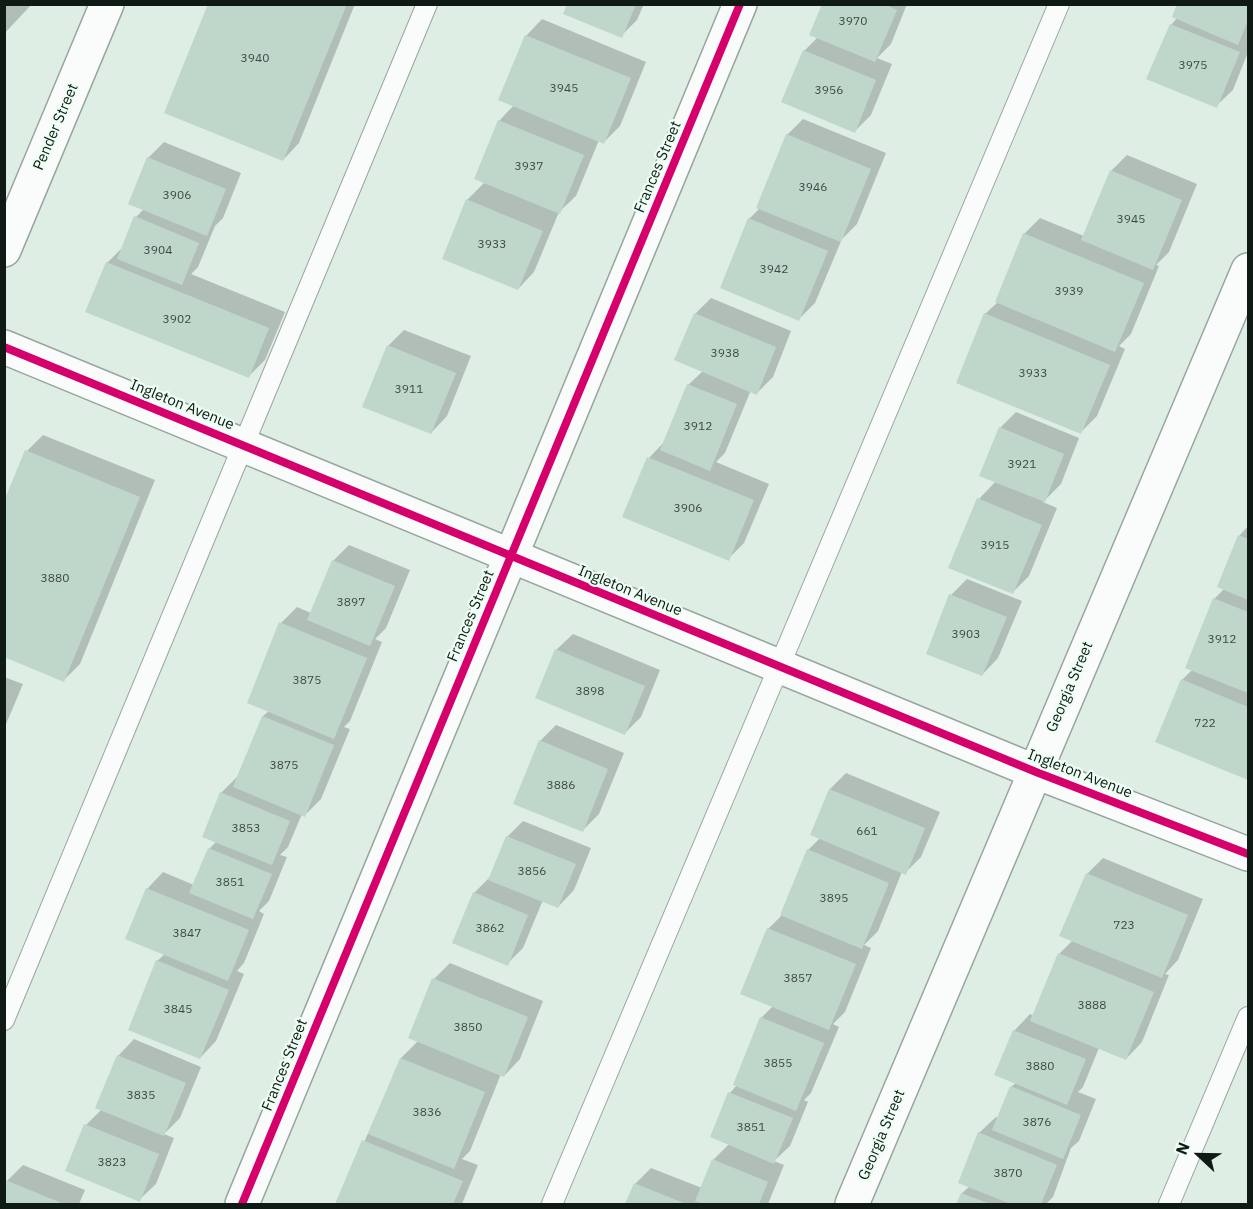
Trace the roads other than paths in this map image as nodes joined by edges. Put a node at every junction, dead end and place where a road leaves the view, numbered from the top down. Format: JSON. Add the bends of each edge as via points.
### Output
{"nodes":[{"id":1,"x":107,"y":4,"type":"edge"},
{"id":2,"x":428,"y":4,"type":"edge"},
{"id":3,"x":740,"y":4,"type":"edge"},
{"id":4,"x":1059,"y":4,"type":"edge"},
{"id":5,"x":4,"y":250,"type":"edge"},
{"id":6,"x":1248,"y":270,"type":"edge"},
{"id":7,"x":4,"y":347,"type":"edge"},
{"id":8,"x":245,"y":445,"type":"junction"},
{"id":9,"x":510,"y":557,"type":"junction"},
{"id":10,"x":780,"y":666,"type":"junction"},
{"id":11,"x":1036,"y":772,"type":"junction"},
{"id":12,"x":1248,"y":854,"type":"edge"},
{"id":13,"x":1248,"y":1017,"type":"edge"},
{"id":14,"x":4,"y":1020,"type":"edge"},
{"id":15,"x":242,"y":1204,"type":"edge"},
{"id":16,"x":552,"y":1204,"type":"edge"},
{"id":17,"x":852,"y":1204,"type":"edge"},
{"id":18,"x":1169,"y":1204,"type":"edge"}],
"edges":[{"from":1,"to":5,"type":"street","name":"Pender Street"},
{"from":2,"to":8,"type":"lane"},
{"from":3,"to":9,"type":"street","name":"Frances Street"},
{"from":4,"to":10,"type":"lane"},
{"from":6,"to":11,"type":"street","name":"Georgia Street"},
{"from":7,"to":8,"type":"street","name":"Ingleton Avenue"},
{"from":8,"to":9,"type":"street","name":"Ingleton Avenue"},
{"from":8,"to":14,"type":"lane"},
{"from":9,"to":10,"type":"street","name":"Ingleton Avenue"},
{"from":9,"to":15,"type":"street","name":"Frances Street"},
{"from":10,"to":11,"type":"street","name":"Ingleton Avenue"},
{"from":10,"to":16,"type":"lane"},
{"from":11,"to":12,"type":"street","name":"Ingleton Avenue"},
{"from":11,"to":17,"type":"street","name":"Georgia Street"},
{"from":13,"to":18,"type":"lane"}]}
